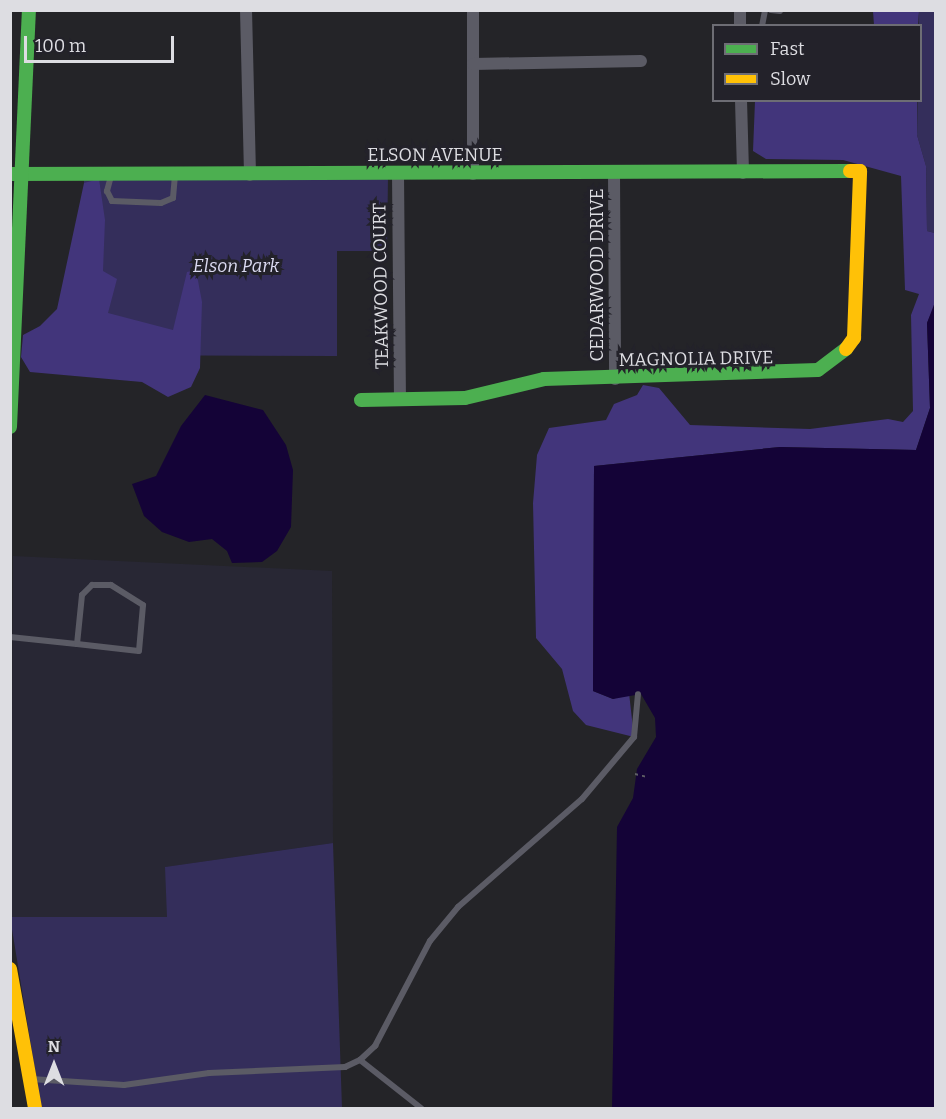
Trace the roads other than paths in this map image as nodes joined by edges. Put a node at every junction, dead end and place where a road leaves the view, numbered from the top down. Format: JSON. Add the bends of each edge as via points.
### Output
{"nodes":[{"id":1,"x":29,"y":10,"type":"edge"},
{"id":2,"x":246,"y":10,"type":"edge"},
{"id":3,"x":473,"y":10,"type":"edge"},
{"id":4,"x":771,"y":10,"type":"edge"},
{"id":5,"x":780,"y":11,"type":"edge"},
{"id":6,"x":641,"y":61,"type":"dead end"},
{"id":7,"x":473,"y":64,"type":"junction"},
{"id":8,"x":741,"y":102,"type":"edge"},
{"id":9,"x":860,"y":171,"type":"joint"},
{"id":10,"x":614,"y":172,"type":"junction"},
{"id":11,"x":743,"y":172,"type":"junction"},
{"id":12,"x":398,"y":173,"type":"junction"},
{"id":13,"x":473,"y":174,"type":"junction"},
{"id":14,"x":16,"y":175,"type":"edge"},
{"id":15,"x":250,"y":175,"type":"junction"},
{"id":16,"x":111,"y":176,"type":"junction"},
{"id":17,"x":175,"y":176,"type":"junction"},
{"id":18,"x":13,"y":292,"type":"edge"},
{"id":19,"x":615,"y":379,"type":"junction"},
{"id":20,"x":400,"y":399,"type":"junction"},
{"id":21,"x":361,"y":400,"type":"dead end"},
{"id":22,"x":10,"y":427,"type":"edge"},
{"id":23,"x":10,"y":637,"type":"edge"},
{"id":24,"x":77,"y":644,"type":"junction"},
{"id":25,"x":638,"y":694,"type":"dead end"},
{"id":26,"x":10,"y":969,"type":"edge"},
{"id":27,"x":360,"y":1060,"type":"junction"},
{"id":28,"x":30,"y":1079,"type":"junction"},
{"id":29,"x":35,"y":1108,"type":"edge"},
{"id":30,"x":421,"y":1108,"type":"edge"}],
"edges":[{"from":1,"to":14,"type":"street"},
{"from":2,"to":15,"type":"street"},
{"from":3,"to":7,"type":"street"},
{"from":4,"to":5,"type":"lane"},
{"from":6,"to":7,"type":"street"},
{"from":7,"to":13,"type":"street"},
{"from":8,"to":11,"type":"street"},
{"from":9,"to":11,"type":"street","name":"ELSON AVENUE"},
{"from":9,"to":19,"type":"street","name":"MAGNOLIA DRIVE","via":[[854,338],[840,357],[818,370],[797,374]]},
{"from":10,"to":11,"type":"street","name":"ELSON AVENUE"},
{"from":10,"to":13,"type":"street","name":"ELSON AVENUE"},
{"from":10,"to":19,"type":"street","name":"CEDARWOOD DRIVE"},
{"from":12,"to":13,"type":"street","name":"ELSON AVENUE"},
{"from":12,"to":15,"type":"street","name":"ELSON AVENUE"},
{"from":12,"to":20,"type":"street","name":"TEAKWOOD COURT"},
{"from":14,"to":16,"type":"street","name":"ELSON AVENUE"},
{"from":14,"to":18,"type":"street"},
{"from":15,"to":17,"type":"street","name":"ELSON AVENUE"},
{"from":16,"to":17,"type":"street","name":"ELSON AVENUE"},
{"from":16,"to":17,"type":"lane","via":[[107,191],[112,201],[161,203],[173,198]]},
{"from":18,"to":22,"type":"street"},
{"from":19,"to":20,"type":"street","name":"MAGNOLIA DRIVE","via":[[544,379],[465,398]]},
{"from":20,"to":21,"type":"street","name":"MAGNOLIA DRIVE"},
{"from":23,"to":24,"type":"lane"},
{"from":24,"to":24,"type":"lane","via":[[139,651],[143,605],[111,585],[92,585],[82,595]]},
{"from":25,"to":27,"type":"lane","via":[[634,737],[582,798],[458,907],[430,942],[375,1046]]},
{"from":26,"to":28,"type":"street"},
{"from":27,"to":28,"type":"lane","via":[[345,1066],[209,1073],[124,1085]]},
{"from":27,"to":30,"type":"lane"},
{"from":28,"to":29,"type":"street"}]}
